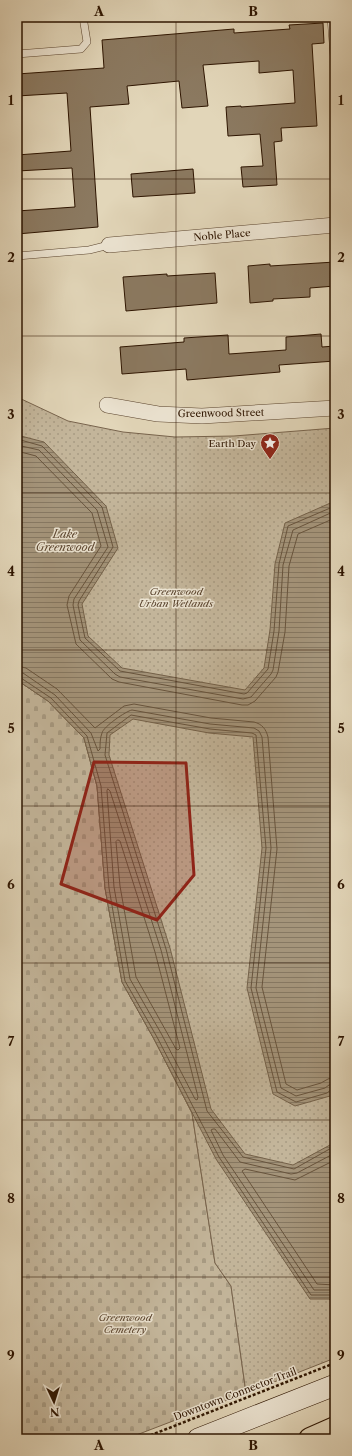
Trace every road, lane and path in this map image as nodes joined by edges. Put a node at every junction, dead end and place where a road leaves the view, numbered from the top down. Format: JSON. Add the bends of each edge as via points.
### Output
{"nodes":[{"id":1,"x":84,"y":17,"type":"edge"},
{"id":2,"x":331,"y":17,"type":"edge"},
{"id":3,"x":17,"y":54,"type":"edge"},
{"id":4,"x":335,"y":69,"type":"edge"},
{"id":5,"x":335,"y":225,"type":"edge"},
{"id":6,"x":109,"y":245,"type":"joint"},
{"id":7,"x":17,"y":256,"type":"edge"},
{"id":8,"x":107,"y":405,"type":"dead end"},
{"id":9,"x":335,"y":408,"type":"edge"},
{"id":10,"x":335,"y":1363,"type":"edge"},
{"id":11,"x":335,"y":1385,"type":"edge"},
{"id":12,"x":335,"y":1428,"type":"edge"},
{"id":13,"x":141,"y":1439,"type":"edge"},
{"id":14,"x":198,"y":1439,"type":"edge"},
{"id":15,"x":310,"y":1439,"type":"edge"}],
"edges":[{"from":1,"to":3,"type":"lane","via":[[87,42],[81,49]]},
{"from":2,"to":4,"type":"lane"},
{"from":5,"to":6,"type":"street","name":"Noble Place"},
{"from":6,"to":7,"type":"lane","via":[[89,250]]},
{"from":8,"to":9,"type":"street","name":"Greenwood Street","via":[[158,414],[202,416]]},
{"from":10,"to":13,"type":"path","name":"Downtown Connector Trail"},
{"from":11,"to":14,"type":"main road"},
{"from":12,"to":15,"type":"highway"}]}
